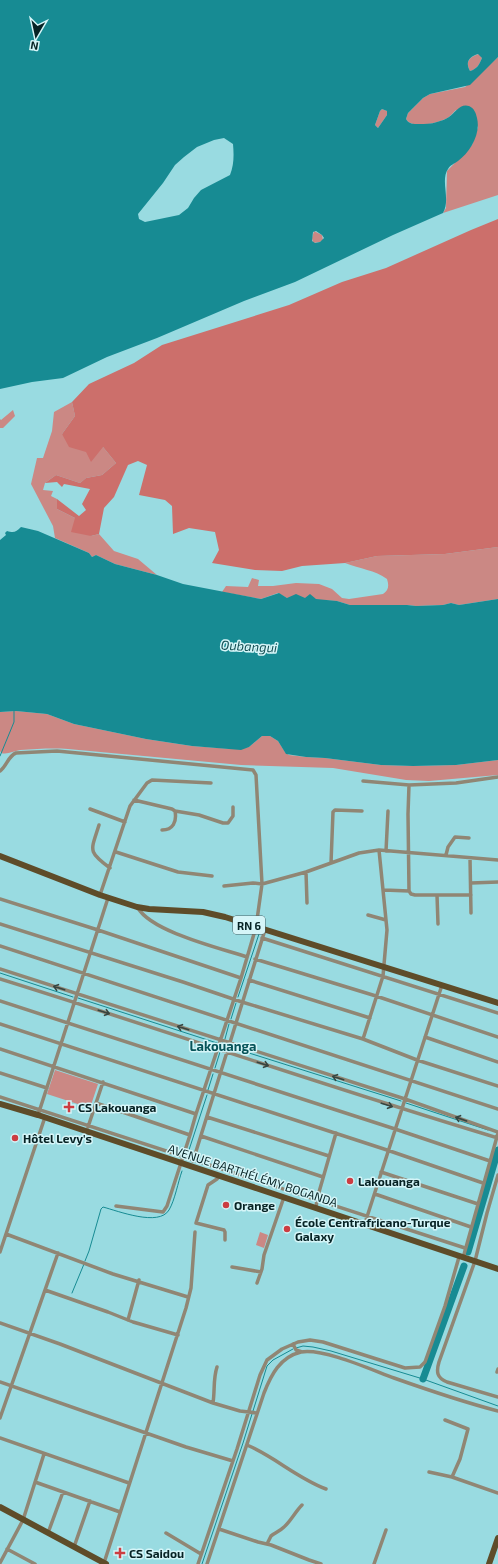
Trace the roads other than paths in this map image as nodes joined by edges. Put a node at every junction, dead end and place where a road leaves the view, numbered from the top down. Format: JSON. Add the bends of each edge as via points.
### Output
{"nodes":[{"id":1,"x":0,"y":771,"type":"edge"},
{"id":2,"x":498,"y":777,"type":"edge"},
{"id":3,"x":363,"y":781,"type":"dead end"},
{"id":4,"x":211,"y":783,"type":"dead end"},
{"id":5,"x":409,"y":785,"type":"junction"},
{"id":6,"x":134,"y":800,"type":"junction"},
{"id":7,"x":233,"y":807,"type":"dead end"},
{"id":8,"x":90,"y":809,"type":"dead end"},
{"id":9,"x":175,"y":811,"type":"junction"},
{"id":10,"x":362,"y":811,"type":"dead end"},
{"id":11,"x":388,"y":811,"type":"dead end"},
{"id":12,"x":125,"y":822,"type":"junction"},
{"id":13,"x":99,"y":825,"type":"dead end"},
{"id":14,"x":162,"y":830,"type":"dead end"},
{"id":15,"x":469,"y":838,"type":"dead end"},
{"id":16,"x":379,"y":850,"type":"junction"},
{"id":17,"x":386,"y":851,"type":"junction"},
{"id":18,"x":116,"y":852,"type":"junction"},
{"id":19,"x":408,"y":853,"type":"junction"},
{"id":20,"x":446,"y":855,"type":"junction"},
{"id":21,"x":0,"y":856,"type":"edge"},
{"id":22,"x":470,"y":858,"type":"junction"},
{"id":23,"x":498,"y":860,"type":"edge"},
{"id":24,"x":331,"y":864,"type":"junction"},
{"id":25,"x":110,"y":868,"type":"junction"},
{"id":26,"x":306,"y":872,"type":"junction"},
{"id":27,"x":212,"y":876,"type":"dead end"},
{"id":28,"x":498,"y":882,"type":"edge"},
{"id":29,"x":471,"y":883,"type":"junction"},
{"id":30,"x":262,"y":884,"type":"junction"},
{"id":31,"x":224,"y":886,"type":"dead end"},
{"id":32,"x":384,"y":890,"type":"junction"},
{"id":33,"x":409,"y":891,"type":"junction"},
{"id":34,"x":437,"y":895,"type":"junction"},
{"id":35,"x":472,"y":895,"type":"junction"},
{"id":36,"x":100,"y":896,"type":"junction"},
{"id":37,"x":108,"y":898,"type":"junction"},
{"id":38,"x":0,"y":899,"type":"edge"},
{"id":39,"x":307,"y":903,"type":"dead end"},
{"id":40,"x":138,"y":907,"type":"junction"},
{"id":41,"x":471,"y":913,"type":"dead end"},
{"id":42,"x":368,"y":915,"type":"dead end"},
{"id":43,"x":386,"y":920,"type":"junction"},
{"id":44,"x":0,"y":924,"type":"edge"},
{"id":45,"x":438,"y":924,"type":"dead end"},
{"id":46,"x":256,"y":927,"type":"junction"},
{"id":47,"x":98,"y":930,"type":"junction"},
{"id":48,"x":265,"y":930,"type":"junction"},
{"id":49,"x":262,"y":938,"type":"junction"},
{"id":50,"x":0,"y":946,"type":"edge"},
{"id":51,"x":91,"y":952,"type":"junction"},
{"id":52,"x":247,"y":957,"type":"junction"},
{"id":53,"x":255,"y":960,"type":"junction"},
{"id":54,"x":384,"y":967,"type":"junction"},
{"id":55,"x":0,"y":969,"type":"edge"},
{"id":56,"x":84,"y":973,"type":"junction"},
{"id":57,"x":383,"y":976,"type":"junction"},
{"id":58,"x":241,"y":978,"type":"junction"},
{"id":59,"x":0,"y":979,"type":"edge"},
{"id":60,"x":249,"y":980,"type":"junction"},
{"id":61,"x":442,"y":985,"type":"junction"},
{"id":62,"x":77,"y":994,"type":"junction"},
{"id":63,"x":439,"y":994,"type":"junction"},
{"id":64,"x":376,"y":996,"type":"junction"},
{"id":65,"x":234,"y":999,"type":"junction"},
{"id":66,"x":0,"y":1001,"type":"edge"},
{"id":67,"x":74,"y":1002,"type":"junction"},
{"id":68,"x":242,"y":1002,"type":"junction"},
{"id":69,"x":498,"y":1003,"type":"edge"},
{"id":70,"x":498,"y":1013,"type":"edge"},
{"id":71,"x":432,"y":1016,"type":"junction"},
{"id":72,"x":370,"y":1018,"type":"junction"},
{"id":73,"x":227,"y":1020,"type":"junction"},
{"id":74,"x":68,"y":1023,"type":"junction"},
{"id":75,"x":236,"y":1023,"type":"junction"},
{"id":76,"x":0,"y":1024,"type":"edge"},
{"id":77,"x":425,"y":1037,"type":"junction"},
{"id":78,"x":498,"y":1037,"type":"edge"},
{"id":79,"x":363,"y":1039,"type":"junction"},
{"id":80,"x":220,"y":1040,"type":"junction"},
{"id":81,"x":229,"y":1043,"type":"junction"},
{"id":82,"x":62,"y":1044,"type":"junction"},
{"id":83,"x":0,"y":1049,"type":"edge"},
{"id":84,"x":218,"y":1049,"type":"junction"},
{"id":85,"x":226,"y":1052,"type":"junction"},
{"id":86,"x":417,"y":1060,"type":"junction"},
{"id":87,"x":498,"y":1062,"type":"edge"},
{"id":88,"x":54,"y":1067,"type":"junction"},
{"id":89,"x":211,"y":1070,"type":"junction"},
{"id":90,"x":0,"y":1073,"type":"edge"},
{"id":91,"x":221,"y":1073,"type":"junction"},
{"id":92,"x":411,"y":1080,"type":"junction"},
{"id":93,"x":103,"y":1082,"type":"junction"},
{"id":94,"x":498,"y":1086,"type":"edge"},
{"id":95,"x":47,"y":1088,"type":"junction"},
{"id":96,"x":204,"y":1092,"type":"junction"},
{"id":97,"x":214,"y":1094,"type":"junction"},
{"id":98,"x":0,"y":1097,"type":"edge"},
{"id":99,"x":405,"y":1099,"type":"junction"},
{"id":100,"x":96,"y":1103,"type":"junction"},
{"id":101,"x":0,"y":1104,"type":"edge"},
{"id":102,"x":498,"y":1109,"type":"edge"},
{"id":103,"x":402,"y":1110,"type":"junction"},
{"id":104,"x":41,"y":1114,"type":"junction"},
{"id":105,"x":196,"y":1114,"type":"junction"},
{"id":106,"x":207,"y":1116,"type":"junction"},
{"id":107,"x":88,"y":1127,"type":"junction"},
{"id":108,"x":394,"y":1129,"type":"junction"},
{"id":109,"x":498,"y":1132,"type":"edge"},
{"id":110,"x":336,"y":1133,"type":"junction"},
{"id":111,"x":190,"y":1135,"type":"junction"},
{"id":112,"x":201,"y":1136,"type":"junction"},
{"id":113,"x":497,"y":1138,"type":"edge"},
{"id":114,"x":387,"y":1150,"type":"junction"},
{"id":115,"x":329,"y":1156,"type":"junction"},
{"id":116,"x":182,"y":1161,"type":"junction"},
{"id":117,"x":490,"y":1161,"type":"junction"},
{"id":118,"x":192,"y":1163,"type":"junction"},
{"id":119,"x":380,"y":1172,"type":"junction"},
{"id":120,"x":498,"y":1175,"type":"edge"},
{"id":121,"x":219,"y":1176,"type":"junction"},
{"id":122,"x":323,"y":1177,"type":"junction"},
{"id":123,"x":483,"y":1183,"type":"junction"},
{"id":124,"x":375,"y":1194,"type":"junction"},
{"id":125,"x":284,"y":1197,"type":"junction"},
{"id":126,"x":317,"y":1199,"type":"junction"},
{"id":127,"x":478,"y":1204,"type":"junction"},
{"id":128,"x":116,"y":1206,"type":"dead end"},
{"id":129,"x":316,"y":1208,"type":"junction"},
{"id":130,"x":367,"y":1216,"type":"junction"},
{"id":131,"x":365,"y":1224,"type":"junction"},
{"id":132,"x":472,"y":1227,"type":"junction"},
{"id":133,"x":195,"y":1232,"type":"dead end"},
{"id":134,"x":6,"y":1234,"type":"junction"},
{"id":135,"x":225,"y":1240,"type":"dead end"},
{"id":136,"x":465,"y":1248,"type":"junction"},
{"id":137,"x":0,"y":1252,"type":"edge"},
{"id":138,"x":58,"y":1253,"type":"junction"},
{"id":139,"x":461,"y":1257,"type":"junction"},
{"id":140,"x":475,"y":1261,"type":"junction"},
{"id":141,"x":232,"y":1267,"type":"dead end"},
{"id":142,"x":498,"y":1269,"type":"edge"},
{"id":143,"x":261,"y":1272,"type":"junction"},
{"id":144,"x":138,"y":1280,"type":"junction"},
{"id":145,"x":257,"y":1283,"type":"dead end"},
{"id":146,"x":45,"y":1290,"type":"junction"},
{"id":147,"x":188,"y":1297,"type":"junction"},
{"id":148,"x":128,"y":1320,"type":"junction"},
{"id":149,"x":0,"y":1323,"type":"edge"},
{"id":150,"x":30,"y":1334,"type":"junction"},
{"id":151,"x":178,"y":1335,"type":"junction"},
{"id":152,"x":293,"y":1344,"type":"junction"},
{"id":153,"x":296,"y":1350,"type":"junction"},
{"id":154,"x":302,"y":1352,"type":"junction"},
{"id":155,"x":294,"y":1354,"type":"junction"},
{"id":156,"x":217,"y":1367,"type":"dead end"},
{"id":157,"x":0,"y":1382,"type":"edge"},
{"id":158,"x":162,"y":1383,"type":"junction"},
{"id":159,"x":12,"y":1386,"type":"junction"},
{"id":160,"x":498,"y":1397,"type":"edge"},
{"id":161,"x":213,"y":1403,"type":"junction"},
{"id":162,"x":498,"y":1411,"type":"edge"},
{"id":163,"x":248,"y":1412,"type":"junction"},
{"id":164,"x":257,"y":1413,"type":"junction"},
{"id":165,"x":0,"y":1418,"type":"edge"},
{"id":166,"x":445,"y":1420,"type":"dead end"},
{"id":167,"x":146,"y":1433,"type":"junction"},
{"id":168,"x":0,"y":1438,"type":"edge"},
{"id":169,"x":247,"y":1445,"type":"junction"},
{"id":170,"x":237,"y":1449,"type":"junction"},
{"id":171,"x":245,"y":1452,"type":"junction"},
{"id":172,"x":44,"y":1454,"type":"junction"},
{"id":173,"x":233,"y":1461,"type":"junction"},
{"id":174,"x":429,"y":1472,"type":"dead end"},
{"id":175,"x":452,"y":1477,"type":"junction"},
{"id":176,"x":35,"y":1482,"type":"junction"},
{"id":177,"x":130,"y":1483,"type":"junction"},
{"id":178,"x":224,"y":1487,"type":"junction"},
{"id":179,"x":326,"y":1489,"type":"dead end"},
{"id":180,"x":232,"y":1490,"type":"junction"},
{"id":181,"x":63,"y":1492,"type":"junction"},
{"id":182,"x":498,"y":1493,"type":"edge"},
{"id":183,"x":90,"y":1501,"type":"junction"},
{"id":184,"x":302,"y":1505,"type":"dead end"},
{"id":185,"x":0,"y":1507,"type":"edge"},
{"id":186,"x":120,"y":1512,"type":"junction"},
{"id":187,"x":23,"y":1520,"type":"junction"},
{"id":188,"x":219,"y":1529,"type":"junction"},
{"id":189,"x":386,"y":1530,"type":"dead end"},
{"id":190,"x":48,"y":1533,"type":"junction"},
{"id":191,"x":166,"y":1533,"type":"dead end"},
{"id":192,"x":498,"y":1538,"type":"edge"},
{"id":193,"x":267,"y":1544,"type":"junction"},
{"id":194,"x":74,"y":1547,"type":"junction"},
{"id":195,"x":8,"y":1549,"type":"junction"},
{"id":196,"x":201,"y":1554,"type":"junction"},
{"id":197,"x":0,"y":1563,"type":"edge"},
{"id":198,"x":101,"y":1563,"type":"edge"},
{"id":199,"x":36,"y":1564,"type":"edge"},
{"id":200,"x":198,"y":1564,"type":"edge"},
{"id":201,"x":207,"y":1564,"type":"edge"},
{"id":202,"x":321,"y":1564,"type":"edge"},
{"id":203,"x":374,"y":1564,"type":"edge"},
{"id":204,"x":489,"y":1564,"type":"edge"}],
"edges":[{"from":1,"to":30,"type":"street","via":[[12,754],[56,751],[253,770],[256,775]]},
{"from":2,"to":5,"type":"street","via":[[456,783]]},
{"from":3,"to":5,"type":"street"},
{"from":4,"to":6,"type":"street","via":[[152,780]]},
{"from":5,"to":19,"type":"street"},
{"from":6,"to":9,"type":"street"},
{"from":6,"to":12,"type":"street"},
{"from":7,"to":9,"type":"street","via":[[233,816],[228,823],[223,824],[199,815]]},
{"from":8,"to":12,"type":"street"},
{"from":9,"to":14,"type":"street","via":[[173,826]]},
{"from":10,"to":24,"type":"street","via":[[333,812]]},
{"from":11,"to":17,"type":"street"},
{"from":12,"to":18,"type":"street"},
{"from":13,"to":25,"type":"street","via":[[93,853]]},
{"from":15,"to":20,"type":"street","via":[[455,837]]},
{"from":16,"to":17,"type":"street"},
{"from":16,"to":24,"type":"street","via":[[359,853]]},
{"from":16,"to":32,"type":"street"},
{"from":17,"to":19,"type":"street"},
{"from":18,"to":25,"type":"street"},
{"from":18,"to":27,"type":"street","via":[[178,872]]},
{"from":19,"to":20,"type":"street"},
{"from":19,"to":33,"type":"street"},
{"from":20,"to":22,"type":"street"},
{"from":21,"to":36,"type":"main road","number":"RN 6"},
{"from":22,"to":23,"type":"street"},
{"from":22,"to":29,"type":"street"},
{"from":24,"to":26,"type":"street"},
{"from":25,"to":36,"type":"street"},
{"from":26,"to":30,"type":"street"},
{"from":26,"to":39,"type":"street"},
{"from":28,"to":29,"type":"street"},
{"from":29,"to":35,"type":"street"},
{"from":30,"to":31,"type":"street","via":[[252,882]]},
{"from":30,"to":46,"type":"street"},
{"from":32,"to":33,"type":"street"},
{"from":32,"to":43,"type":"street"},
{"from":33,"to":34,"type":"street","via":[[415,895]]},
{"from":34,"to":35,"type":"street"},
{"from":34,"to":45,"type":"street"},
{"from":35,"to":41,"type":"street"},
{"from":36,"to":37,"type":"main road","number":"RN 6"},
{"from":37,"to":40,"type":"main road","number":"RN 6"},
{"from":37,"to":47,"type":"street"},
{"from":38,"to":47,"type":"street"},
{"from":40,"to":46,"type":"main road","number":"RN 6","via":[[203,912]]},
{"from":40,"to":52,"type":"street","via":[[146,918],[165,929]]},
{"from":42,"to":43,"type":"street"},
{"from":43,"to":54,"type":"street"},
{"from":44,"to":51,"type":"street"},
{"from":46,"to":48,"type":"main road","number":"RN 6"},
{"from":46,"to":52,"type":"street"},
{"from":47,"to":51,"type":"street"},
{"from":47,"to":58,"type":"street"},
{"from":48,"to":49,"type":"street"},
{"from":48,"to":54,"type":"main road","number":"RN 6"},
{"from":49,"to":53,"type":"street"},
{"from":49,"to":57,"type":"street"},
{"from":50,"to":56,"type":"street"},
{"from":51,"to":56,"type":"street"},
{"from":51,"to":65,"type":"street"},
{"from":52,"to":58,"type":"street"},
{"from":53,"to":60,"type":"street"},
{"from":53,"to":64,"type":"street"},
{"from":54,"to":57,"type":"street"},
{"from":54,"to":61,"type":"main road","number":"RN 6"},
{"from":62,"to":55,"type":"street","one_way":true},
{"from":56,"to":62,"type":"street"},
{"from":56,"to":73,"type":"street"},
{"from":57,"to":63,"type":"street"},
{"from":57,"to":64,"type":"street"},
{"from":58,"to":65,"type":"street"},
{"from":59,"to":67,"type":"street"},
{"from":60,"to":68,"type":"street"},
{"from":60,"to":72,"type":"street"},
{"from":61,"to":63,"type":"street"},
{"from":61,"to":69,"type":"main road","number":"RN 6"},
{"from":62,"to":67,"type":"street"},
{"from":80,"to":62,"type":"street","one_way":true},
{"from":63,"to":70,"type":"street"},
{"from":63,"to":71,"type":"street"},
{"from":64,"to":71,"type":"street"},
{"from":64,"to":72,"type":"street"},
{"from":65,"to":68,"type":"street"},
{"from":65,"to":73,"type":"street"},
{"from":66,"to":74,"type":"street"},
{"from":67,"to":74,"type":"street"},
{"from":67,"to":84,"type":"street","one_way":true},
{"from":68,"to":75,"type":"street"},
{"from":68,"to":79,"type":"street"},
{"from":71,"to":77,"type":"street"},
{"from":71,"to":78,"type":"street"},
{"from":72,"to":79,"type":"street"},
{"from":73,"to":75,"type":"street"},
{"from":73,"to":80,"type":"street"},
{"from":74,"to":82,"type":"street"},
{"from":74,"to":89,"type":"street"},
{"from":75,"to":81,"type":"street"},
{"from":75,"to":92,"type":"street"},
{"from":76,"to":82,"type":"street"},
{"from":77,"to":86,"type":"street"},
{"from":77,"to":87,"type":"street"},
{"from":79,"to":86,"type":"street"},
{"from":80,"to":81,"type":"street"},
{"from":80,"to":84,"type":"street"},
{"from":81,"to":85,"type":"street"},
{"from":99,"to":81,"type":"street","one_way":true},
{"from":82,"to":88,"type":"street"},
{"from":82,"to":96,"type":"street"},
{"from":83,"to":88,"type":"street"},
{"from":84,"to":85,"type":"street"},
{"from":84,"to":89,"type":"street"},
{"from":85,"to":91,"type":"street"},
{"from":85,"to":103,"type":"street","one_way":true},
{"from":86,"to":92,"type":"street"},
{"from":86,"to":94,"type":"street"},
{"from":88,"to":93,"type":"street"},
{"from":88,"to":95,"type":"street"},
{"from":89,"to":91,"type":"street"},
{"from":89,"to":96,"type":"street"},
{"from":90,"to":95,"type":"street"},
{"from":91,"to":97,"type":"street"},
{"from":91,"to":108,"type":"street"},
{"from":92,"to":99,"type":"street"},
{"from":92,"to":102,"type":"street"},
{"from":93,"to":100,"type":"street"},
{"from":93,"to":105,"type":"street"},
{"from":95,"to":104,"type":"street"},
{"from":96,"to":97,"type":"street"},
{"from":96,"to":105,"type":"street"},
{"from":97,"to":106,"type":"street"},
{"from":97,"to":110,"type":"street"},
{"from":98,"to":104,"type":"street"},
{"from":99,"to":103,"type":"street"},
{"from":109,"to":99,"type":"street","one_way":true},
{"from":100,"to":107,"type":"street"},
{"from":100,"to":111,"type":"street"},
{"from":101,"to":104,"type":"main road","name":"AVENUE BARTHÉLÉMY BOGANDA"},
{"from":103,"to":108,"type":"street"},
{"from":103,"to":113,"type":"street"},
{"from":104,"to":107,"type":"street"},
{"from":104,"to":116,"type":"main road","name":"AVENUE BARTHÉLÉMY BOGANDA"},
{"from":104,"to":134,"type":"street"},
{"from":105,"to":111,"type":"street"},
{"from":106,"to":112,"type":"street"},
{"from":106,"to":115,"type":"street"},
{"from":107,"to":116,"type":"street"},
{"from":108,"to":114,"type":"street"},
{"from":108,"to":117,"type":"street"},
{"from":109,"to":113,"type":"street"},
{"from":110,"to":114,"type":"street"},
{"from":110,"to":115,"type":"street"},
{"from":111,"to":116,"type":"street"},
{"from":112,"to":118,"type":"street"},
{"from":112,"to":122,"type":"street"},
{"from":113,"to":117,"type":"street"},
{"from":114,"to":119,"type":"street"},
{"from":114,"to":123,"type":"street"},
{"from":115,"to":122,"type":"street"},
{"from":116,"to":118,"type":"main road","name":"AVENUE BARTHÉLÉMY BOGANDA"},
{"from":116,"to":128,"type":"street","via":[[163,1212]]},
{"from":117,"to":123,"type":"street"},
{"from":118,"to":121,"type":"main road","name":"AVENUE BARTHÉLÉMY BOGANDA"},
{"from":118,"to":126,"type":"street"},
{"from":119,"to":124,"type":"street"},
{"from":119,"to":127,"type":"street"},
{"from":120,"to":140,"type":"street"},
{"from":121,"to":125,"type":"main road","name":"AVENUE BARTHÉLÉMY BOGANDA"},
{"from":121,"to":135,"type":"street","via":[[208,1185],[196,1223],[224,1230]]},
{"from":122,"to":126,"type":"street"},
{"from":123,"to":127,"type":"street"},
{"from":124,"to":130,"type":"street"},
{"from":124,"to":132,"type":"street"},
{"from":125,"to":129,"type":"main road","name":"AVENUE BARTHÉLÉMY BOGANDA"},
{"from":125,"to":143,"type":"street","via":[[264,1254]]},
{"from":126,"to":129,"type":"street"},
{"from":126,"to":130,"type":"street"},
{"from":127,"to":132,"type":"street"},
{"from":129,"to":131,"type":"main road","name":"AVENUE BARTHÉLÉMY BOGANDA"},
{"from":130,"to":131,"type":"street"},
{"from":130,"to":136,"type":"street"},
{"from":131,"to":139,"type":"main road","name":"AVENUE BARTHÉLÉMY BOGANDA"},
{"from":132,"to":136,"type":"street"},
{"from":133,"to":147,"type":"street","via":[[191,1288]]},
{"from":134,"to":137,"type":"street"},
{"from":134,"to":138,"type":"street"},
{"from":136,"to":139,"type":"street"},
{"from":138,"to":144,"type":"street","via":[[113,1274]]},
{"from":138,"to":146,"type":"street"},
{"from":139,"to":140,"type":"main road","name":"AVENUE BARTHÉLÉMY BOGANDA"},
{"from":139,"to":152,"type":"street","via":[[425,1362],[420,1367],[405,1368],[322,1342],[310,1340]]},
{"from":140,"to":142,"type":"main road","name":"AVENUE BARTHÉLÉMY BOGANDA"},
{"from":140,"to":160,"type":"street","via":[[437,1372],[442,1380]]},
{"from":141,"to":143,"type":"street"},
{"from":143,"to":145,"type":"street"},
{"from":144,"to":147,"type":"street"},
{"from":144,"to":148,"type":"street"},
{"from":146,"to":148,"type":"street"},
{"from":146,"to":150,"type":"street"},
{"from":147,"to":151,"type":"street"},
{"from":148,"to":151,"type":"street"},
{"from":149,"to":150,"type":"street"},
{"from":150,"to":158,"type":"street"},
{"from":150,"to":159,"type":"street"},
{"from":151,"to":158,"type":"street"},
{"from":152,"to":153,"type":"street"},
{"from":152,"to":163,"type":"street","via":[[267,1360]]},
{"from":153,"to":154,"type":"street"},
{"from":153,"to":155,"type":"street"},
{"from":154,"to":155,"type":"street"},
{"from":154,"to":162,"type":"street","via":[[317,1352],[357,1364]]},
{"from":155,"to":164,"type":"street","via":[[274,1370]]},
{"from":156,"to":161,"type":"street","via":[[214,1375]]},
{"from":157,"to":159,"type":"street"},
{"from":158,"to":161,"type":"street"},
{"from":158,"to":167,"type":"street"},
{"from":159,"to":165,"type":"street"},
{"from":159,"to":167,"type":"street"},
{"from":161,"to":163,"type":"street"},
{"from":163,"to":164,"type":"street"},
{"from":163,"to":170,"type":"street"},
{"from":164,"to":169,"type":"street"},
{"from":166,"to":175,"type":"street","via":[[468,1429]]},
{"from":167,"to":173,"type":"street"},
{"from":167,"to":177,"type":"street"},
{"from":168,"to":172,"type":"street"},
{"from":169,"to":171,"type":"street"},
{"from":169,"to":179,"type":"street"},
{"from":170,"to":171,"type":"street"},
{"from":170,"to":173,"type":"street"},
{"from":171,"to":180,"type":"street"},
{"from":172,"to":176,"type":"street"},
{"from":172,"to":177,"type":"street"},
{"from":173,"to":178,"type":"street"},
{"from":174,"to":175,"type":"street"},
{"from":175,"to":182,"type":"street"},
{"from":176,"to":181,"type":"street"},
{"from":176,"to":187,"type":"street"},
{"from":177,"to":186,"type":"street"},
{"from":178,"to":180,"type":"street"},
{"from":178,"to":196,"type":"street"},
{"from":180,"to":188,"type":"street"},
{"from":181,"to":183,"type":"street"},
{"from":181,"to":190,"type":"street"},
{"from":183,"to":186,"type":"street"},
{"from":183,"to":194,"type":"street"},
{"from":184,"to":193,"type":"street","via":[[285,1527],[271,1536]]},
{"from":185,"to":187,"type":"main road"},
{"from":186,"to":198,"type":"street"},
{"from":187,"to":190,"type":"main road"},
{"from":187,"to":195,"type":"street"},
{"from":188,"to":193,"type":"street"},
{"from":188,"to":201,"type":"street"},
{"from":189,"to":203,"type":"street"},
{"from":190,"to":194,"type":"main road"},
{"from":191,"to":196,"type":"street"},
{"from":192,"to":204,"type":"main road"},
{"from":193,"to":202,"type":"street"},
{"from":194,"to":198,"type":"main road"},
{"from":195,"to":197,"type":"street"},
{"from":195,"to":199,"type":"street"},
{"from":196,"to":200,"type":"street"}]}
